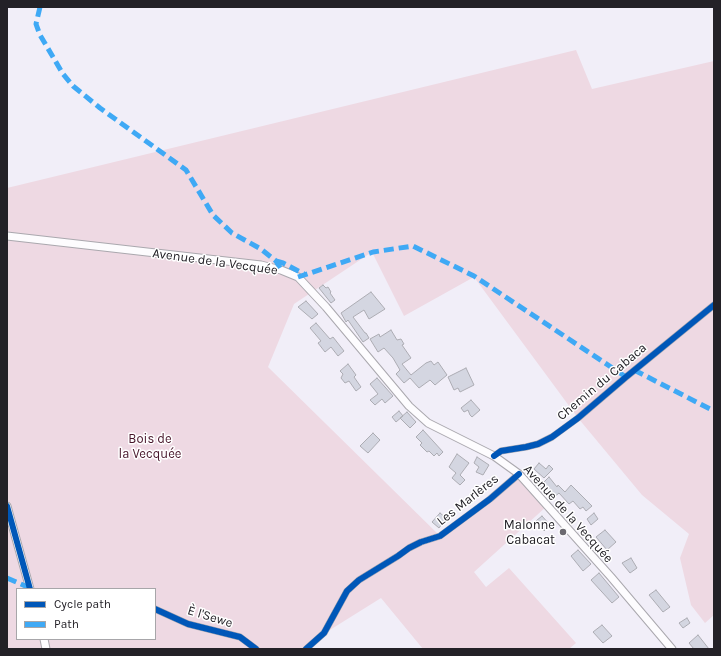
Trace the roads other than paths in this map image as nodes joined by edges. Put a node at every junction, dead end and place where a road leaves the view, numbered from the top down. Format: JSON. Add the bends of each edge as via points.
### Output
{"nodes":[{"id":1,"x":7,"y":236,"type":"edge"},
{"id":2,"x":714,"y":305,"type":"edge"},
{"id":3,"x":494,"y":456,"type":"junction"},
{"id":4,"x":519,"y":474,"type":"junction"},
{"id":5,"x":7,"y":506,"type":"edge"},
{"id":6,"x":31,"y":588,"type":"edge"},
{"id":7,"x":156,"y":608,"type":"edge"},
{"id":8,"x":256,"y":649,"type":"edge"},
{"id":9,"x":306,"y":649,"type":"edge"},
{"id":10,"x":672,"y":649,"type":"edge"}],
"edges":[{"from":1,"to":3,"type":"main road","name":"Avenue de la Vecquée","via":[[260,265],[298,277],[409,406],[428,423]]},
{"from":2,"to":3,"type":"street","name":"Chemin du Cabaca","via":[[552,437],[538,444],[501,451]]},
{"from":3,"to":4,"type":"main road","name":"Avenue de la Vecquée"},
{"from":4,"to":9,"type":"street","name":"Les Marlères","via":[[440,536],[409,548],[359,580],[347,591],[324,633]]},
{"from":4,"to":10,"type":"main road","name":"Avenue de la Vecquée"},
{"from":5,"to":6,"type":"main road"},
{"from":7,"to":8,"type":"street","name":"È l'Sewe","via":[[188,624],[240,638]]}]}
